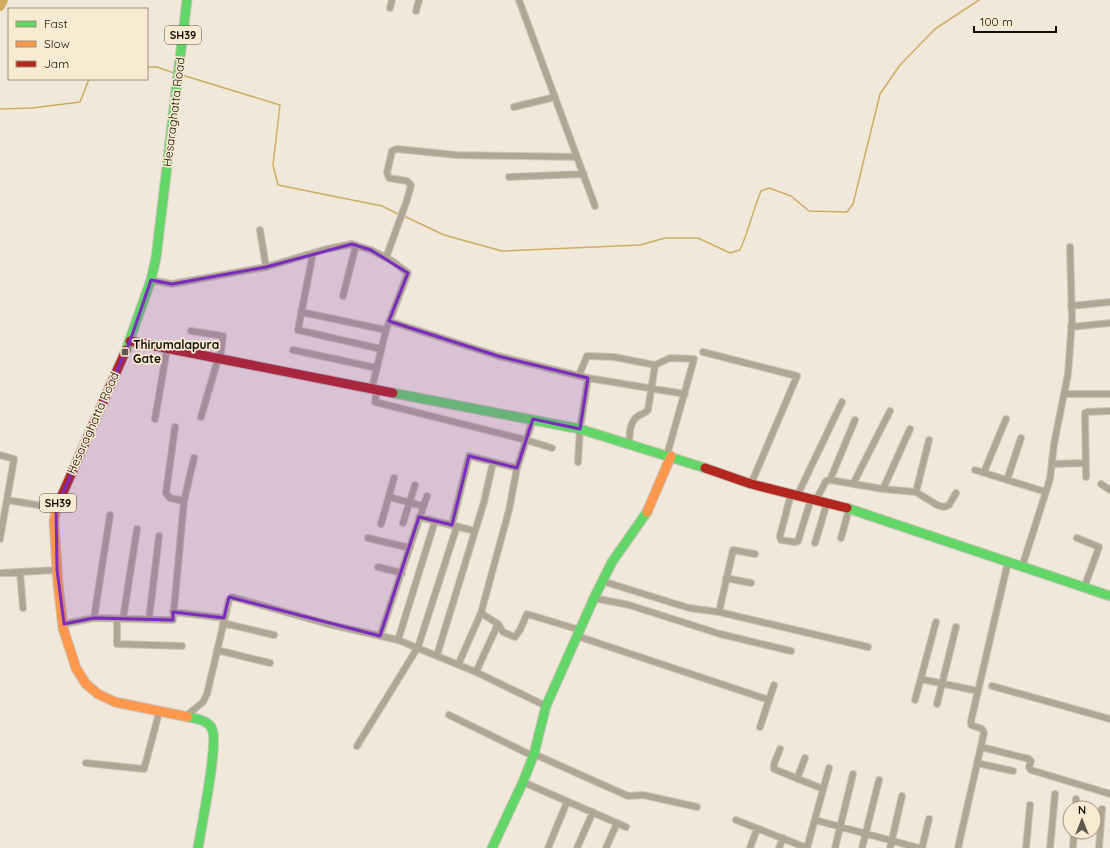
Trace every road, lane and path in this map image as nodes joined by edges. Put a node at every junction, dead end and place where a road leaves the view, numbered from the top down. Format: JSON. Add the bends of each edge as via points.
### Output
{"nodes":[{"id":1,"x":187,"y":0,"type":"edge"},
{"id":2,"x":392,"y":0,"type":"edge"},
{"id":3,"x":419,"y":0,"type":"edge"},
{"id":4,"x":519,"y":0,"type":"edge"},
{"id":5,"x":390,"y":8,"type":"dead end"},
{"id":6,"x":416,"y":11,"type":"dead end"},
{"id":7,"x":555,"y":97,"type":"junction"},
{"id":8,"x":514,"y":107,"type":"dead end"},
{"id":9,"x":577,"y":157,"type":"junction"},
{"id":10,"x":584,"y":174,"type":"junction"},
{"id":11,"x":509,"y":177,"type":"dead end"},
{"id":12,"x":595,"y":206,"type":"dead end"},
{"id":13,"x":260,"y":230,"type":"dead end"},
{"id":14,"x":356,"y":246,"type":"junction"},
{"id":15,"x":1070,"y":247,"type":"dead end"},
{"id":16,"x":313,"y":253,"type":"junction"},
{"id":17,"x":386,"y":258,"type":"junction"},
{"id":18,"x":266,"y":267,"type":"junction"},
{"id":19,"x":151,"y":280,"type":"junction"},
{"id":20,"x":343,"y":296,"type":"dead end"},
{"id":21,"x":1110,"y":302,"type":"edge"},
{"id":22,"x":1071,"y":306,"type":"junction"},
{"id":23,"x":301,"y":312,"type":"junction"},
{"id":24,"x":389,"y":321,"type":"junction"},
{"id":25,"x":1110,"y":323,"type":"edge"},
{"id":26,"x":1071,"y":327,"type":"junction"},
{"id":27,"x":386,"y":330,"type":"junction"},
{"id":28,"x":191,"y":331,"type":"dead end"},
{"id":29,"x":130,"y":341,"type":"junction"},
{"id":30,"x":167,"y":349,"type":"junction"},
{"id":31,"x":381,"y":349,"type":"junction"},
{"id":32,"x":293,"y":350,"type":"dead end"},
{"id":33,"x":703,"y":352,"type":"dead end"},
{"id":34,"x":219,"y":360,"type":"junction"},
{"id":35,"x":655,"y":365,"type":"junction"},
{"id":36,"x":376,"y":368,"type":"junction"},
{"id":37,"x":579,"y":375,"type":"junction"},
{"id":38,"x":588,"y":378,"type":"junction"},
{"id":39,"x":375,"y":388,"type":"junction"},
{"id":40,"x":651,"y":388,"type":"junction"},
{"id":41,"x":685,"y":394,"type":"junction"},
{"id":42,"x":1064,"y":394,"type":"junction"},
{"id":43,"x":1110,"y":394,"type":"edge"},
{"id":44,"x":842,"y":402,"type":"dead end"},
{"id":45,"x":890,"y":411,"type":"dead end"},
{"id":46,"x":1110,"y":411,"type":"edge"},
{"id":47,"x":201,"y":417,"type":"dead end"},
{"id":48,"x":154,"y":419,"type":"dead end"},
{"id":49,"x":533,"y":419,"type":"junction"},
{"id":50,"x":1006,"y":419,"type":"dead end"},
{"id":51,"x":855,"y":420,"type":"dead end"},
{"id":52,"x":175,"y":427,"type":"dead end"},
{"id":53,"x":580,"y":429,"type":"junction"},
{"id":54,"x":910,"y":429,"type":"dead end"},
{"id":55,"x":1021,"y":438,"type":"dead end"},
{"id":56,"x":526,"y":440,"type":"junction"},
{"id":57,"x":929,"y":440,"type":"dead end"},
{"id":58,"x":629,"y":443,"type":"junction"},
{"id":59,"x":552,"y":448,"type":"dead end"},
{"id":60,"x":0,"y":455,"type":"edge"},
{"id":61,"x":669,"y":456,"type":"junction"},
{"id":62,"x":194,"y":458,"type":"dead end"},
{"id":63,"x":493,"y":462,"type":"junction"},
{"id":64,"x":578,"y":462,"type":"dead end"},
{"id":65,"x":1086,"y":463,"type":"junction"},
{"id":66,"x":1052,"y":464,"type":"junction"},
{"id":67,"x":517,"y":468,"type":"junction"},
{"id":68,"x":974,"y":470,"type":"dead end"},
{"id":69,"x":984,"y":472,"type":"junction"},
{"id":70,"x":1086,"y":477,"type":"dead end"},
{"id":71,"x":394,"y":478,"type":"dead end"},
{"id":72,"x":830,"y":480,"type":"junction"},
{"id":73,"x":1007,"y":480,"type":"junction"},
{"id":74,"x":751,"y":484,"type":"junction"},
{"id":75,"x":853,"y":484,"type":"junction"},
{"id":76,"x":1100,"y":484,"type":"dead end"},
{"id":77,"x":414,"y":485,"type":"dead end"},
{"id":78,"x":883,"y":489,"type":"junction"},
{"id":79,"x":1110,"y":490,"type":"edge"},
{"id":80,"x":916,"y":492,"type":"junction"},
{"id":81,"x":956,"y":492,"type":"dead end"},
{"id":82,"x":1046,"y":492,"type":"junction"},
{"id":83,"x":794,"y":495,"type":"junction"},
{"id":84,"x":428,"y":496,"type":"dead end"},
{"id":85,"x":389,"y":497,"type":"junction"},
{"id":86,"x":7,"y":500,"type":"junction"},
{"id":87,"x":813,"y":500,"type":"junction"},
{"id":88,"x":184,"y":501,"type":"junction"},
{"id":89,"x":409,"y":502,"type":"junction"},
{"id":90,"x":827,"y":503,"type":"junction"},
{"id":91,"x":423,"y":506,"type":"junction"},
{"id":92,"x":56,"y":508,"type":"junction"},
{"id":93,"x":849,"y":509,"type":"junction"},
{"id":94,"x":110,"y":515,"type":"dead end"},
{"id":95,"x":419,"y":517,"type":"junction"},
{"id":96,"x":435,"y":521,"type":"junction"},
{"id":97,"x":403,"y":523,"type":"dead end"},
{"id":98,"x":381,"y":524,"type":"dead end"},
{"id":99,"x":454,"y":526,"type":"junction"},
{"id":100,"x":137,"y":529,"type":"dead end"},
{"id":101,"x":475,"y":531,"type":"junction"},
{"id":102,"x":159,"y":536,"type":"dead end"},
{"id":103,"x":0,"y":538,"type":"edge"},
{"id":104,"x":368,"y":538,"type":"dead end"},
{"id":105,"x":841,"y":538,"type":"dead end"},
{"id":106,"x":1077,"y":538,"type":"dead end"},
{"id":107,"x":815,"y":543,"type":"dead end"},
{"id":108,"x":410,"y":548,"type":"junction"},
{"id":109,"x":755,"y":554,"type":"dead end"},
{"id":110,"x":1008,"y":562,"type":"junction"},
{"id":111,"x":378,"y":567,"type":"dead end"},
{"id":112,"x":1022,"y":567,"type":"junction"},
{"id":113,"x":57,"y":570,"type":"junction"},
{"id":114,"x":20,"y":572,"type":"junction"},
{"id":115,"x":0,"y":573,"type":"edge"},
{"id":116,"x":402,"y":573,"type":"junction"},
{"id":117,"x":726,"y":578,"type":"junction"},
{"id":118,"x":602,"y":581,"type":"junction"},
{"id":119,"x":752,"y":583,"type":"dead end"},
{"id":120,"x":1084,"y":588,"type":"junction"},
{"id":121,"x":1110,"y":596,"type":"edge"},
{"id":122,"x":594,"y":598,"type":"junction"},
{"id":123,"x":23,"y":608,"type":"dead end"},
{"id":124,"x":173,"y":612,"type":"junction"},
{"id":125,"x":719,"y":612,"type":"junction"},
{"id":126,"x":481,"y":613,"type":"junction"},
{"id":127,"x":94,"y":618,"type":"junction"},
{"id":128,"x":120,"y":619,"type":"junction"},
{"id":129,"x":149,"y":619,"type":"junction"},
{"id":130,"x":224,"y":621,"type":"junction"},
{"id":131,"x":936,"y":622,"type":"dead end"},
{"id":132,"x":64,"y":624,"type":"junction"},
{"id":133,"x":498,"y":624,"type":"junction"},
{"id":134,"x":956,"y":627,"type":"dead end"},
{"id":135,"x":579,"y":633,"type":"junction"},
{"id":136,"x":274,"y":635,"type":"dead end"},
{"id":137,"x":380,"y":636,"type":"junction"},
{"id":138,"x":398,"y":640,"type":"junction"},
{"id":139,"x":182,"y":646,"type":"dead end"},
{"id":140,"x":418,"y":647,"type":"junction"},
{"id":141,"x":868,"y":647,"type":"dead end"},
{"id":142,"x":217,"y":650,"type":"junction"},
{"id":143,"x":792,"y":651,"type":"dead end"},
{"id":144,"x":437,"y":655,"type":"junction"},
{"id":145,"x":270,"y":663,"type":"dead end"},
{"id":146,"x":458,"y":665,"type":"junction"},
{"id":147,"x":476,"y":672,"type":"junction"},
{"id":148,"x":921,"y":680,"type":"junction"},
{"id":149,"x":942,"y":684,"type":"junction"},
{"id":150,"x":774,"y":685,"type":"dead end"},
{"id":151,"x":992,"y":686,"type":"dead end"},
{"id":152,"x":978,"y":691,"type":"junction"},
{"id":153,"x":769,"y":700,"type":"junction"},
{"id":154,"x":915,"y":700,"type":"dead end"},
{"id":155,"x":937,"y":704,"type":"dead end"},
{"id":156,"x":546,"y":706,"type":"junction"},
{"id":157,"x":159,"y":713,"type":"junction"},
{"id":158,"x":449,"y":715,"type":"dead end"},
{"id":159,"x":186,"y":716,"type":"junction"},
{"id":160,"x":1110,"y":719,"type":"edge"},
{"id":161,"x":760,"y":727,"type":"dead end"},
{"id":162,"x":358,"y":746,"type":"dead end"},
{"id":163,"x":981,"y":747,"type":"junction"},
{"id":164,"x":780,"y":749,"type":"dead end"},
{"id":165,"x":533,"y":755,"type":"junction"},
{"id":166,"x":805,"y":758,"type":"dead end"},
{"id":167,"x":86,"y":763,"type":"dead end"},
{"id":168,"x":977,"y":763,"type":"junction"},
{"id":169,"x":829,"y":768,"type":"dead end"},
{"id":170,"x":1013,"y":771,"type":"dead end"},
{"id":171,"x":853,"y":774,"type":"dead end"},
{"id":172,"x":797,"y":779,"type":"junction"},
{"id":173,"x":879,"y":780,"type":"dead end"},
{"id":174,"x":522,"y":782,"type":"junction"},
{"id":175,"x":823,"y":789,"type":"junction"},
{"id":176,"x":1055,"y":794,"type":"dead end"},
{"id":177,"x":1110,"y":794,"type":"edge"},
{"id":178,"x":902,"y":796,"type":"dead end"},
{"id":179,"x":567,"y":802,"type":"junction"},
{"id":180,"x":1030,"y":805,"type":"dead end"},
{"id":181,"x":697,"y":808,"type":"dead end"},
{"id":182,"x":593,"y":812,"type":"junction"},
{"id":183,"x":929,"y":819,"type":"dead end"},
{"id":184,"x":736,"y":820,"type":"dead end"},
{"id":185,"x":815,"y":820,"type":"junction"},
{"id":186,"x":617,"y":823,"type":"junction"},
{"id":187,"x":626,"y":827,"type":"dead end"},
{"id":188,"x":840,"y":827,"type":"junction"},
{"id":189,"x":757,"y":829,"type":"junction"},
{"id":190,"x":866,"y":834,"type":"junction"},
{"id":191,"x":783,"y":838,"type":"junction"},
{"id":192,"x":892,"y":841,"type":"junction"},
{"id":193,"x":198,"y":848,"type":"edge"},
{"id":194,"x":492,"y":848,"type":"edge"},
{"id":195,"x":548,"y":848,"type":"edge"},
{"id":196,"x":577,"y":848,"type":"edge"},
{"id":197,"x":606,"y":848,"type":"edge"},
{"id":198,"x":750,"y":848,"type":"edge"},
{"id":199,"x":779,"y":848,"type":"edge"},
{"id":200,"x":807,"y":848,"type":"edge"},
{"id":201,"x":835,"y":848,"type":"edge"},
{"id":202,"x":862,"y":848,"type":"edge"},
{"id":203,"x":890,"y":848,"type":"edge"},
{"id":204,"x":921,"y":848,"type":"edge"},
{"id":205,"x":958,"y":848,"type":"edge"},
{"id":206,"x":1026,"y":848,"type":"edge"},
{"id":207,"x":1050,"y":848,"type":"edge"}],
"edges":[{"from":1,"to":19,"type":"street","name":"Hesaraghatta Road","number":"SH39","via":[[156,258]]},
{"from":2,"to":5,"type":"street"},
{"from":3,"to":6,"type":"street"},
{"from":4,"to":7,"type":"street"},
{"from":7,"to":8,"type":"street"},
{"from":7,"to":9,"type":"street"},
{"from":9,"to":10,"type":"street"},
{"from":9,"to":17,"type":"street","via":[[456,154],[397,149],[392,151],[387,173],[389,178],[407,181],[411,185]]},
{"from":10,"to":11,"type":"street"},
{"from":10,"to":12,"type":"street"},
{"from":13,"to":18,"type":"street"},
{"from":14,"to":16,"type":"street","via":[[352,244]]},
{"from":14,"to":17,"type":"street"},
{"from":14,"to":20,"type":"street"},
{"from":15,"to":22,"type":"street"},
{"from":16,"to":18,"type":"street"},
{"from":16,"to":23,"type":"street"},
{"from":17,"to":24,"type":"street","via":[[408,273]]},
{"from":18,"to":19,"type":"street","via":[[172,284]]},
{"from":19,"to":29,"type":"street","name":"Hesaraghatta Road","number":"SH39"},
{"from":21,"to":22,"type":"street"},
{"from":22,"to":26,"type":"street"},
{"from":23,"to":27,"type":"street"},
{"from":23,"to":31,"type":"street","via":[[298,330]]},
{"from":24,"to":27,"type":"street"},
{"from":24,"to":37,"type":"street","via":[[498,356]]},
{"from":25,"to":26,"type":"street"},
{"from":26,"to":42,"type":"street"},
{"from":27,"to":31,"type":"street"},
{"from":28,"to":34,"type":"street","via":[[223,336]]},
{"from":29,"to":30,"type":"street"},
{"from":29,"to":92,"type":"street","name":"Hesaraghatta Road","number":"SH39"},
{"from":30,"to":34,"type":"street"},
{"from":30,"to":48,"type":"street"},
{"from":31,"to":36,"type":"street"},
{"from":32,"to":36,"type":"street"},
{"from":33,"to":74,"type":"street","via":[[797,376]]},
{"from":34,"to":39,"type":"street"},
{"from":34,"to":47,"type":"street"},
{"from":35,"to":37,"type":"street","via":[[614,356],[586,356]]},
{"from":35,"to":40,"type":"street"},
{"from":35,"to":41,"type":"street","via":[[670,358],[694,359]]},
{"from":36,"to":39,"type":"street"},
{"from":37,"to":38,"type":"street"},
{"from":38,"to":40,"type":"street"},
{"from":38,"to":53,"type":"street"},
{"from":39,"to":49,"type":"street"},
{"from":39,"to":56,"type":"street","via":[[375,402]]},
{"from":40,"to":41,"type":"street"},
{"from":40,"to":58,"type":"street","via":[[648,410],[634,419]]},
{"from":41,"to":61,"type":"street"},
{"from":42,"to":43,"type":"street"},
{"from":42,"to":66,"type":"street"},
{"from":44,"to":83,"type":"street"},
{"from":45,"to":75,"type":"street"},
{"from":46,"to":65,"type":"street","via":[[1085,413]]},
{"from":49,"to":53,"type":"street"},
{"from":49,"to":56,"type":"street"},
{"from":50,"to":69,"type":"street"},
{"from":51,"to":72,"type":"street"},
{"from":52,"to":88,"type":"street","via":[[166,493],[170,498]]},
{"from":53,"to":58,"type":"street"},
{"from":53,"to":64,"type":"street"},
{"from":54,"to":78,"type":"street"},
{"from":55,"to":73,"type":"street"},
{"from":56,"to":59,"type":"street"},
{"from":56,"to":67,"type":"street"},
{"from":57,"to":80,"type":"street"},
{"from":58,"to":61,"type":"street"},
{"from":60,"to":86,"type":"street","via":[[14,459]]},
{"from":61,"to":74,"type":"street"},
{"from":61,"to":118,"type":"street","via":[[646,515],[612,562]]},
{"from":62,"to":88,"type":"street"},
{"from":63,"to":67,"type":"street"},
{"from":63,"to":99,"type":"street","via":[[469,456]]},
{"from":63,"to":101,"type":"street"},
{"from":65,"to":66,"type":"street"},
{"from":65,"to":70,"type":"street"},
{"from":66,"to":82,"type":"street"},
{"from":67,"to":126,"type":"street","via":[[509,510]]},
{"from":68,"to":69,"type":"street"},
{"from":69,"to":73,"type":"street"},
{"from":71,"to":85,"type":"street"},
{"from":72,"to":75,"type":"street"},
{"from":72,"to":87,"type":"street","via":[[826,481]]},
{"from":73,"to":82,"type":"street"},
{"from":74,"to":83,"type":"street"},
{"from":75,"to":78,"type":"street"},
{"from":76,"to":79,"type":"street"},
{"from":77,"to":89,"type":"street"},
{"from":78,"to":80,"type":"street"},
{"from":80,"to":81,"type":"street","via":[[944,507],[949,505]]},
{"from":82,"to":112,"type":"street"},
{"from":83,"to":87,"type":"street"},
{"from":83,"to":87,"type":"street","via":[[780,536],[781,540],[798,541]]},
{"from":84,"to":91,"type":"street"},
{"from":85,"to":89,"type":"street"},
{"from":85,"to":98,"type":"street"},
{"from":86,"to":92,"type":"street"},
{"from":86,"to":103,"type":"street"},
{"from":87,"to":90,"type":"street"},
{"from":88,"to":124,"type":"street"},
{"from":89,"to":91,"type":"street"},
{"from":89,"to":97,"type":"street"},
{"from":90,"to":93,"type":"street"},
{"from":90,"to":107,"type":"street"},
{"from":91,"to":95,"type":"street"},
{"from":92,"to":113,"type":"street","name":"Hesaraghatta Road","number":"SH39","via":[[54,522]]},
{"from":93,"to":105,"type":"street"},
{"from":93,"to":110,"type":"street"},
{"from":94,"to":127,"type":"street"},
{"from":95,"to":96,"type":"street"},
{"from":95,"to":108,"type":"street"},
{"from":96,"to":99,"type":"street"},
{"from":96,"to":138,"type":"street"},
{"from":99,"to":101,"type":"street"},
{"from":99,"to":140,"type":"street"},
{"from":100,"to":128,"type":"street"},
{"from":101,"to":144,"type":"street"},
{"from":102,"to":129,"type":"street"},
{"from":104,"to":108,"type":"street"},
{"from":106,"to":120,"type":"street","via":[[1099,547]]},
{"from":108,"to":116,"type":"street"},
{"from":109,"to":117,"type":"street","via":[[733,550]]},
{"from":110,"to":112,"type":"street"},
{"from":110,"to":152,"type":"street"},
{"from":111,"to":116,"type":"street"},
{"from":112,"to":120,"type":"street"},
{"from":113,"to":114,"type":"street"},
{"from":113,"to":132,"type":"street","name":"Hesaraghatta Road","number":"SH39","via":[[60,611]]},
{"from":114,"to":115,"type":"street"},
{"from":114,"to":123,"type":"street"},
{"from":116,"to":137,"type":"street"},
{"from":117,"to":119,"type":"street"},
{"from":117,"to":125,"type":"street"},
{"from":118,"to":122,"type":"street"},
{"from":118,"to":125,"type":"street","via":[[689,608]]},
{"from":120,"to":121,"type":"street"},
{"from":122,"to":135,"type":"street"},
{"from":122,"to":143,"type":"street","via":[[629,605],[720,634]]},
{"from":124,"to":129,"type":"street","via":[[173,620]]},
{"from":124,"to":130,"type":"street"},
{"from":125,"to":141,"type":"street"},
{"from":126,"to":133,"type":"street"},
{"from":126,"to":146,"type":"street"},
{"from":127,"to":128,"type":"street"},
{"from":127,"to":132,"type":"street"},
{"from":128,"to":129,"type":"street"},
{"from":128,"to":139,"type":"street","via":[[117,644]]},
{"from":130,"to":136,"type":"street"},
{"from":130,"to":137,"type":"street","via":[[232,597]]},
{"from":130,"to":142,"type":"street"},
{"from":131,"to":148,"type":"street"},
{"from":132,"to":157,"type":"street","name":"Hesaraghatta Road","number":"SH39","via":[[76,666],[86,685],[111,702]]},
{"from":133,"to":135,"type":"street","via":[[503,632],[516,637],[527,614]]},
{"from":133,"to":147,"type":"street"},
{"from":134,"to":149,"type":"street"},
{"from":135,"to":153,"type":"street"},
{"from":135,"to":156,"type":"street"},
{"from":137,"to":138,"type":"street"},
{"from":138,"to":140,"type":"street"},
{"from":140,"to":144,"type":"street"},
{"from":140,"to":162,"type":"street"},
{"from":142,"to":145,"type":"street"},
{"from":142,"to":159,"type":"street","via":[[207,694],[203,702]]},
{"from":144,"to":146,"type":"street"},
{"from":146,"to":147,"type":"street"},
{"from":147,"to":156,"type":"street"},
{"from":148,"to":149,"type":"street"},
{"from":148,"to":154,"type":"street"},
{"from":149,"to":152,"type":"street"},
{"from":149,"to":155,"type":"street"},
{"from":150,"to":153,"type":"street"},
{"from":151,"to":160,"type":"street"},
{"from":152,"to":163,"type":"street","via":[[971,724],[983,731]]},
{"from":153,"to":161,"type":"street"},
{"from":156,"to":165,"type":"street"},
{"from":157,"to":159,"type":"street","name":"Hesaraghatta Road","number":"SH39"},
{"from":157,"to":167,"type":"street","via":[[144,768]]},
{"from":158,"to":165,"type":"street"},
{"from":159,"to":193,"type":"street","name":"Hesaraghatta Road","number":"SH39","via":[[209,723],[214,734]]},
{"from":163,"to":168,"type":"street"},
{"from":163,"to":177,"type":"street","via":[[1029,759],[1031,770]]},
{"from":164,"to":172,"type":"street","via":[[774,770]]},
{"from":165,"to":174,"type":"street"},
{"from":165,"to":181,"type":"street","via":[[628,796],[643,795]]},
{"from":166,"to":172,"type":"street"},
{"from":168,"to":170,"type":"street"},
{"from":168,"to":205,"type":"street"},
{"from":169,"to":175,"type":"street"},
{"from":171,"to":188,"type":"street"},
{"from":172,"to":175,"type":"street"},
{"from":173,"to":190,"type":"street"},
{"from":174,"to":179,"type":"street"},
{"from":174,"to":194,"type":"street"},
{"from":175,"to":185,"type":"street"},
{"from":176,"to":207,"type":"street"},
{"from":178,"to":192,"type":"street"},
{"from":179,"to":182,"type":"street"},
{"from":179,"to":195,"type":"street"},
{"from":180,"to":206,"type":"street"},
{"from":182,"to":186,"type":"street"},
{"from":182,"to":196,"type":"street"},
{"from":183,"to":204,"type":"street"},
{"from":184,"to":189,"type":"street"},
{"from":185,"to":188,"type":"street"},
{"from":185,"to":200,"type":"street"},
{"from":186,"to":187,"type":"street"},
{"from":186,"to":197,"type":"street"},
{"from":188,"to":190,"type":"street"},
{"from":188,"to":201,"type":"street"},
{"from":189,"to":191,"type":"street"},
{"from":189,"to":198,"type":"street"},
{"from":190,"to":192,"type":"street"},
{"from":190,"to":202,"type":"street"},
{"from":191,"to":199,"type":"street"},
{"from":191,"to":200,"type":"street"},
{"from":192,"to":203,"type":"street"},
{"from":192,"to":204,"type":"street"}]}
